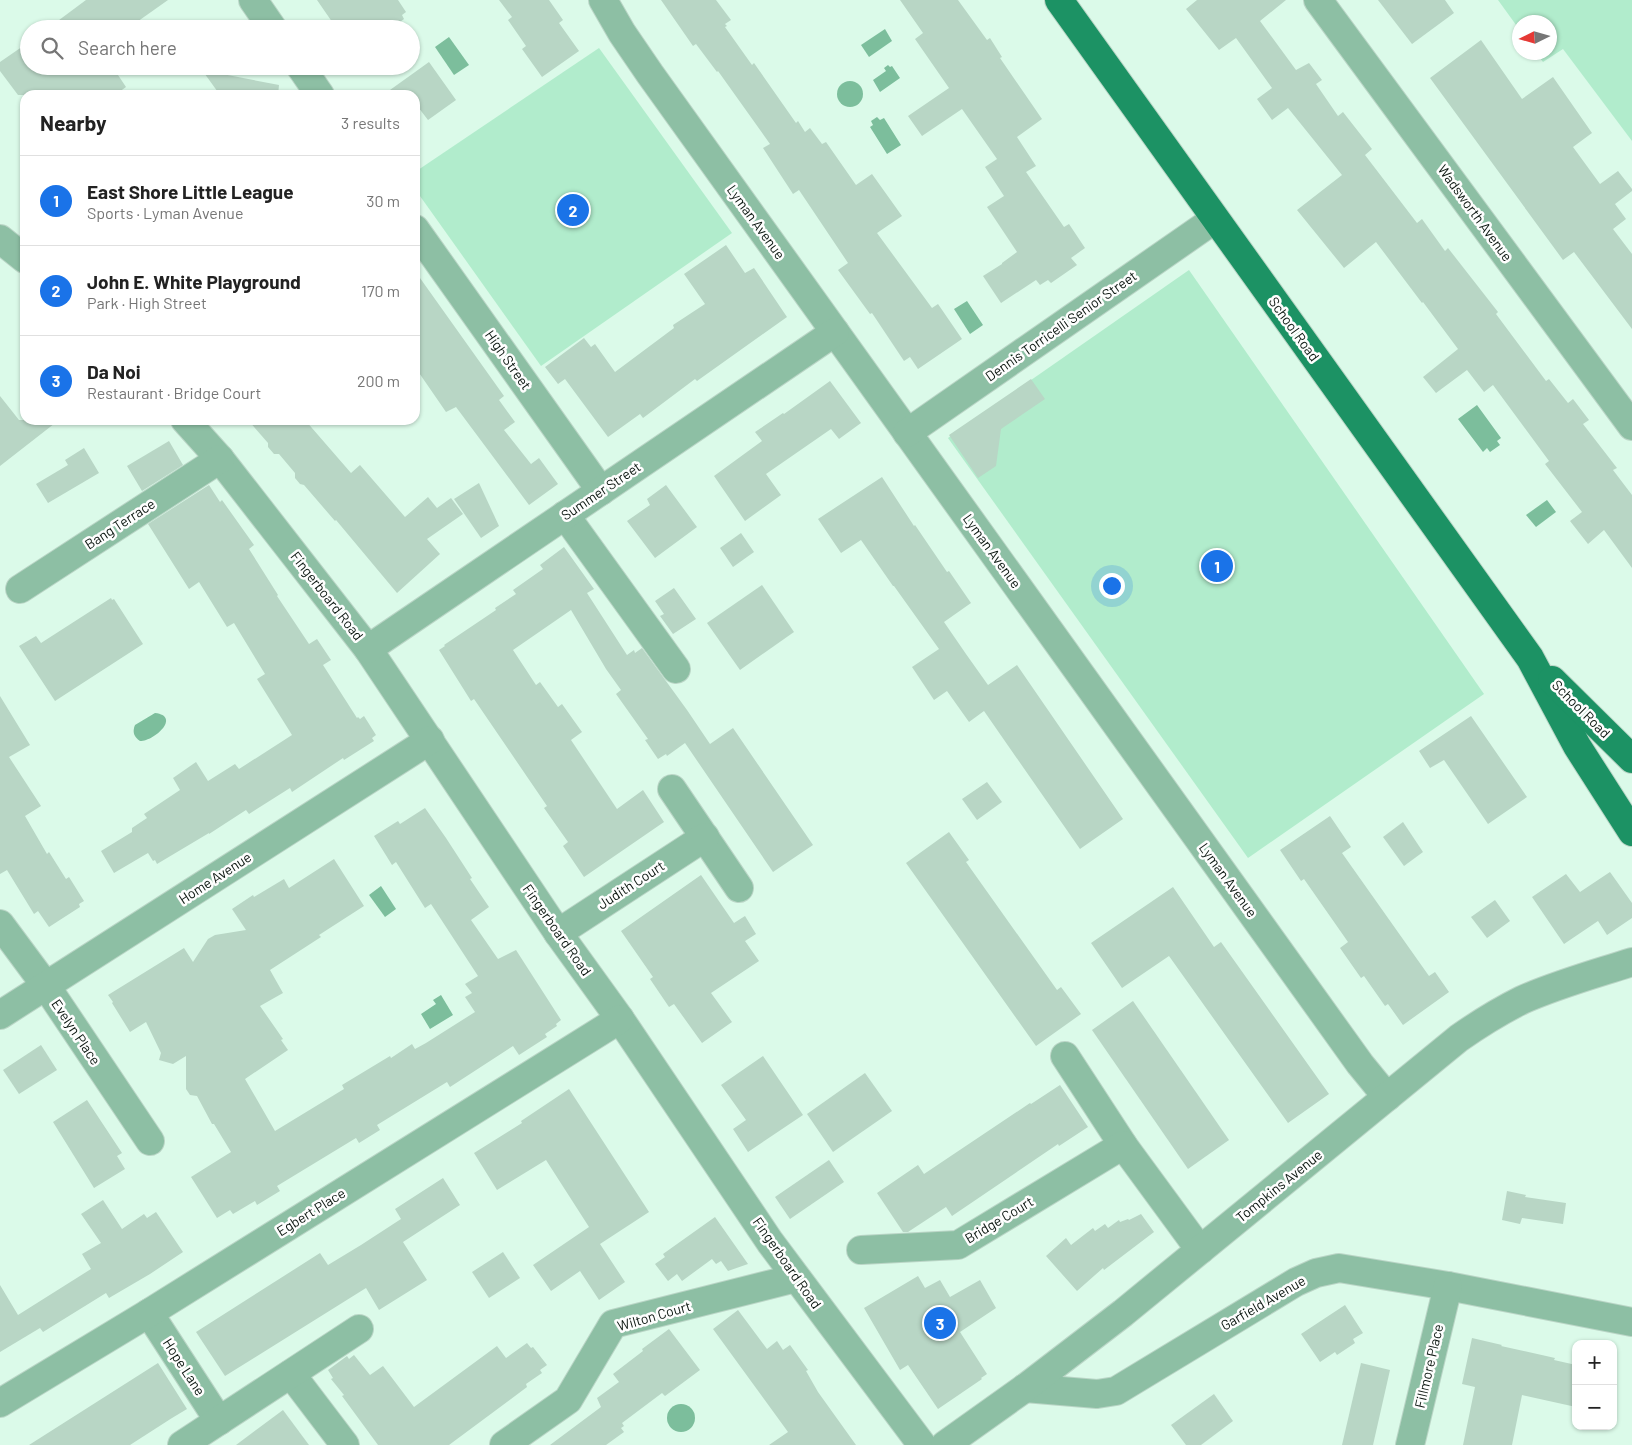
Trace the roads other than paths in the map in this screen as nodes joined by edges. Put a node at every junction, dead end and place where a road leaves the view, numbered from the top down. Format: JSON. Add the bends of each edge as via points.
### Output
{"nodes":[{"id":1,"x":252,"y":0,"type":"edge"},
{"id":2,"x":603,"y":0,"type":"edge"},
{"id":3,"x":1059,"y":0,"type":"edge"},
{"id":4,"x":1318,"y":0,"type":"edge"},
{"id":5,"x":266,"y":20,"type":"edge"},
{"id":6,"x":306,"y":75,"type":"edge"},
{"id":7,"x":317,"y":90,"type":"edge"},
{"id":8,"x":1215,"y":219,"type":"junction"},
{"id":9,"x":420,"y":236,"type":"edge"},
{"id":10,"x":0,"y":239,"type":"edge"},
{"id":11,"x":20,"y":255,"type":"edge"},
{"id":12,"x":835,"y":332,"type":"junction"},
{"id":13,"x":189,"y":425,"type":"edge"},
{"id":14,"x":1632,"y":426,"type":"edge"},
{"id":15,"x":907,"y":433,"type":"junction"},
{"id":16,"x":220,"y":459,"type":"junction"},
{"id":17,"x":601,"y":491,"type":"junction"},
{"id":18,"x":565,"y":515,"type":"junction"},
{"id":19,"x":20,"y":589,"type":"dead end"},
{"id":20,"x":368,"y":649,"type":"junction"},
{"id":21,"x":1530,"y":658,"type":"junction"},
{"id":22,"x":676,"y":669,"type":"dead end"},
{"id":23,"x":430,"y":740,"type":"junction"},
{"id":24,"x":1577,"y":746,"type":"junction"},
{"id":25,"x":1632,"y":759,"type":"edge"},
{"id":26,"x":672,"y":789,"type":"dead end"},
{"id":27,"x":1632,"y":801,"type":"edge"},
{"id":28,"x":1632,"y":832,"type":"edge"},
{"id":29,"x":704,"y":837,"type":"junction"},
{"id":30,"x":739,"y":888,"type":"dead end"},
{"id":31,"x":0,"y":924,"type":"edge"},
{"id":32,"x":558,"y":933,"type":"junction"},
{"id":33,"x":1632,"y":962,"type":"edge"},
{"id":34,"x":46,"y":986,"type":"junction"},
{"id":35,"x":0,"y":1015,"type":"edge"},
{"id":36,"x":620,"y":1019,"type":"junction"},
{"id":37,"x":1065,"y":1056,"type":"dead end"},
{"id":38,"x":1383,"y":1093,"type":"junction"},
{"id":39,"x":150,"y":1142,"type":"dead end"},
{"id":40,"x":1123,"y":1145,"type":"junction"},
{"id":41,"x":861,"y":1250,"type":"dead end"},
{"id":42,"x":1200,"y":1250,"type":"junction"},
{"id":43,"x":796,"y":1278,"type":"junction"},
{"id":44,"x":1448,"y":1286,"type":"junction"},
{"id":45,"x":148,"y":1313,"type":"junction"},
{"id":46,"x":1632,"y":1322,"type":"edge"},
{"id":47,"x":359,"y":1329,"type":"dead end"},
{"id":48,"x":291,"y":1374,"type":"junction"},
{"id":49,"x":1025,"y":1388,"type":"junction"},
{"id":50,"x":0,"y":1403,"type":"edge"},
{"id":51,"x":219,"y":1421,"type":"junction"},
{"id":52,"x":182,"y":1445,"type":"edge"},
{"id":53,"x":345,"y":1445,"type":"edge"},
{"id":54,"x":504,"y":1445,"type":"edge"},
{"id":55,"x":922,"y":1445,"type":"edge"},
{"id":56,"x":945,"y":1445,"type":"edge"},
{"id":57,"x":1410,"y":1445,"type":"edge"}],
"edges":[{"from":1,"to":5,"type":"street"},
{"from":2,"to":12,"type":"street","name":"Lyman Avenue","via":[[635,54]]},
{"from":3,"to":8,"type":"main road","name":"School Road"},
{"from":4,"to":14,"type":"street","name":"Wadsworth Avenue"},
{"from":6,"to":7,"type":"street"},
{"from":8,"to":15,"type":"street","name":"Dennis Torricelli Senior Street"},
{"from":8,"to":21,"type":"main road","name":"School Road"},
{"from":9,"to":17,"type":"street","name":"High Street"},
{"from":10,"to":11,"type":"street"},
{"from":12,"to":15,"type":"street","name":"Lyman Avenue"},
{"from":12,"to":17,"type":"street","name":"Summer Street"},
{"from":13,"to":16,"type":"street","name":"Fingerboard Road"},
{"from":15,"to":38,"type":"street","name":"Lyman Avenue"},
{"from":16,"to":19,"type":"street","name":"Bang Terrace"},
{"from":16,"to":20,"type":"street","name":"Fingerboard Road"},
{"from":17,"to":18,"type":"street","name":"Summer Street"},
{"from":18,"to":20,"type":"street","name":"Summer Street"},
{"from":18,"to":22,"type":"street"},
{"from":20,"to":23,"type":"street","name":"Fingerboard Road"},
{"from":21,"to":24,"type":"main road","name":"School Road"},
{"from":21,"to":25,"type":"main road","name":"School Road"},
{"from":23,"to":32,"type":"street","name":"Fingerboard Road"},
{"from":23,"to":34,"type":"street","name":"Home Avenue"},
{"from":24,"to":27,"type":"main road"},
{"from":24,"to":28,"type":"main road"},
{"from":26,"to":29,"type":"street"},
{"from":29,"to":30,"type":"street"},
{"from":29,"to":32,"type":"street","name":"Judith Court"},
{"from":31,"to":34,"type":"street","name":"Evelyn Place"},
{"from":32,"to":36,"type":"street","name":"Fingerboard Road"},
{"from":33,"to":38,"type":"street","name":"Tompkins Avenue","via":[[1568,982],[1514,1005],[1459,1038],[1408,1079]]},
{"from":34,"to":35,"type":"street","name":"Home Avenue"},
{"from":34,"to":39,"type":"street","name":"Evelyn Place"},
{"from":36,"to":43,"type":"street","name":"Fingerboard Road"},
{"from":36,"to":45,"type":"street","name":"Egbert Place"},
{"from":37,"to":40,"type":"street"},
{"from":38,"to":42,"type":"street","name":"Tompkins Avenue","via":[[1318,1154]]},
{"from":40,"to":41,"type":"street","name":"Bridge Court","via":[[958,1245]]},
{"from":40,"to":42,"type":"street"},
{"from":42,"to":49,"type":"street","name":"Tompkins Avenue"},
{"from":43,"to":54,"type":"street","name":"Wilton Court","via":[[613,1324],[568,1400]]},
{"from":43,"to":55,"type":"street","name":"Fingerboard Road"},
{"from":44,"to":46,"type":"street","name":"Garfield Avenue"},
{"from":44,"to":49,"type":"street","name":"Garfield Avenue","via":[[1339,1268],[1316,1273],[1116,1391],[1097,1394]]},
{"from":44,"to":57,"type":"street","name":"Fillmore Place"},
{"from":45,"to":50,"type":"street","name":"Egbert Place"},
{"from":45,"to":51,"type":"street","name":"Hope Lane"},
{"from":47,"to":48,"type":"street"},
{"from":48,"to":51,"type":"street"},
{"from":48,"to":53,"type":"street"},
{"from":49,"to":56,"type":"street","name":"Tompkins Avenue"},
{"from":51,"to":52,"type":"street"}]}
